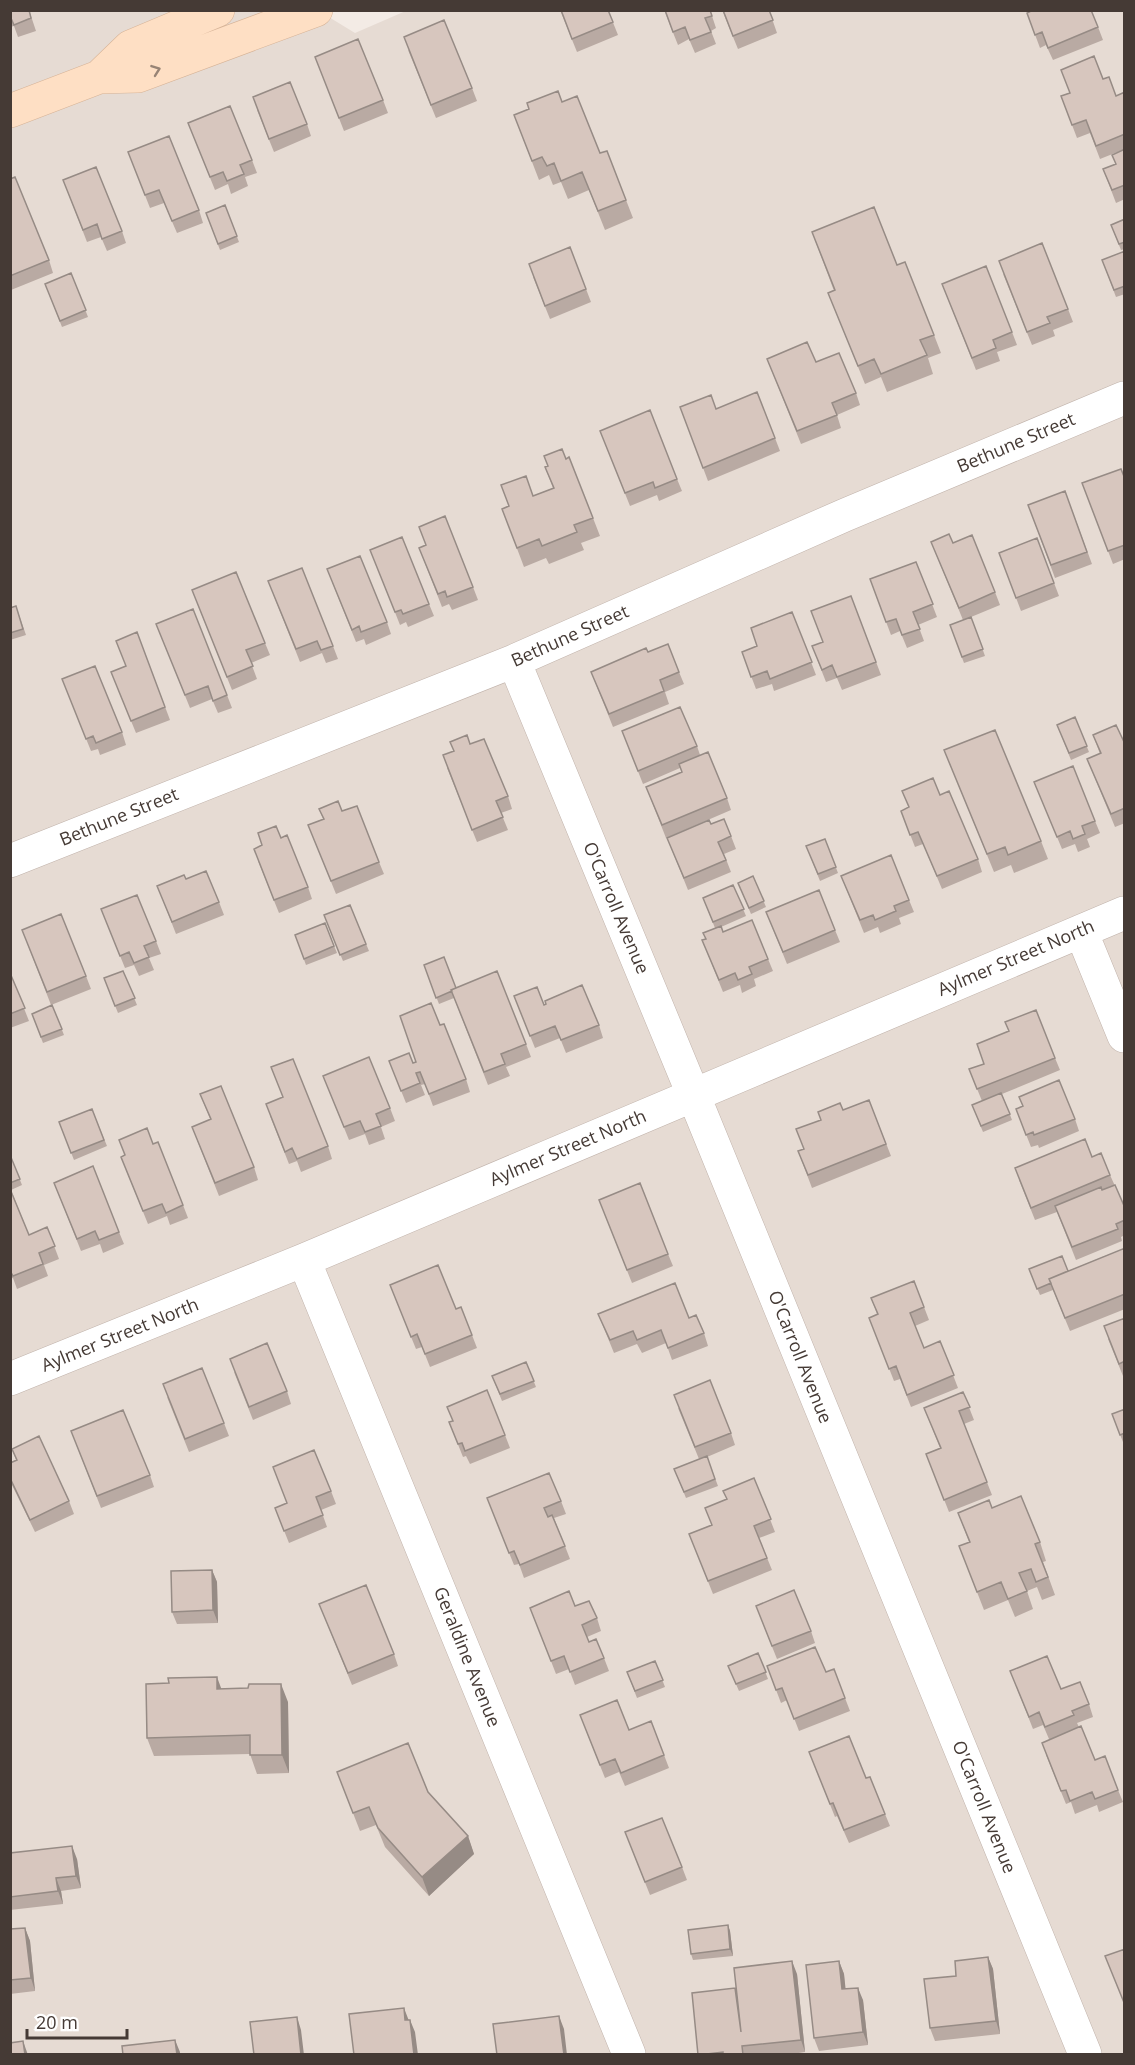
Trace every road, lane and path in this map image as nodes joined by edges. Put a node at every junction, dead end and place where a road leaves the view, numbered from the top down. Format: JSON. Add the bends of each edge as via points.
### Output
{"nodes":[{"id":1,"x":218,"y":10,"type":"edge"},
{"id":2,"x":316,"y":10,"type":"edge"},
{"id":3,"x":99,"y":77,"type":"junction"},
{"id":4,"x":10,"y":111,"type":"edge"},
{"id":5,"x":1125,"y":398,"type":"edge"},
{"id":6,"x":514,"y":661,"type":"junction"},
{"id":7,"x":10,"y":861,"type":"edge"},
{"id":8,"x":1125,"y":913,"type":"edge"},
{"id":9,"x":1082,"y":931,"type":"junction"},
{"id":10,"x":1125,"y":1036,"type":"edge"},
{"id":11,"x":693,"y":1094,"type":"junction"},
{"id":12,"x":304,"y":1260,"type":"junction"},
{"id":13,"x":10,"y":1379,"type":"edge"},
{"id":14,"x":629,"y":2055,"type":"edge"},
{"id":15,"x":1085,"y":2055,"type":"edge"}],
"edges":[{"from":1,"to":3,"type":"main road","via":[[130,47]]},
{"from":3,"to":2,"type":"main road","one_way":true,"via":[[138,76]]},
{"from":3,"to":4,"type":"main road"},
{"from":5,"to":6,"type":"street","name":"Bethune Street","via":[[845,515]]},
{"from":6,"to":7,"type":"street","name":"Bethune Street"},
{"from":6,"to":11,"type":"street","name":"O'Carroll Avenue"},
{"from":8,"to":9,"type":"street","name":"Aylmer Street North"},
{"from":9,"to":10,"type":"street"},
{"from":9,"to":11,"type":"street","name":"Aylmer Street North"},
{"from":11,"to":12,"type":"street","name":"Aylmer Street North"},
{"from":11,"to":15,"type":"street","name":"O'Carroll Avenue"},
{"from":12,"to":13,"type":"street","name":"Aylmer Street North"},
{"from":12,"to":14,"type":"street","name":"Geraldine Avenue"}]}
